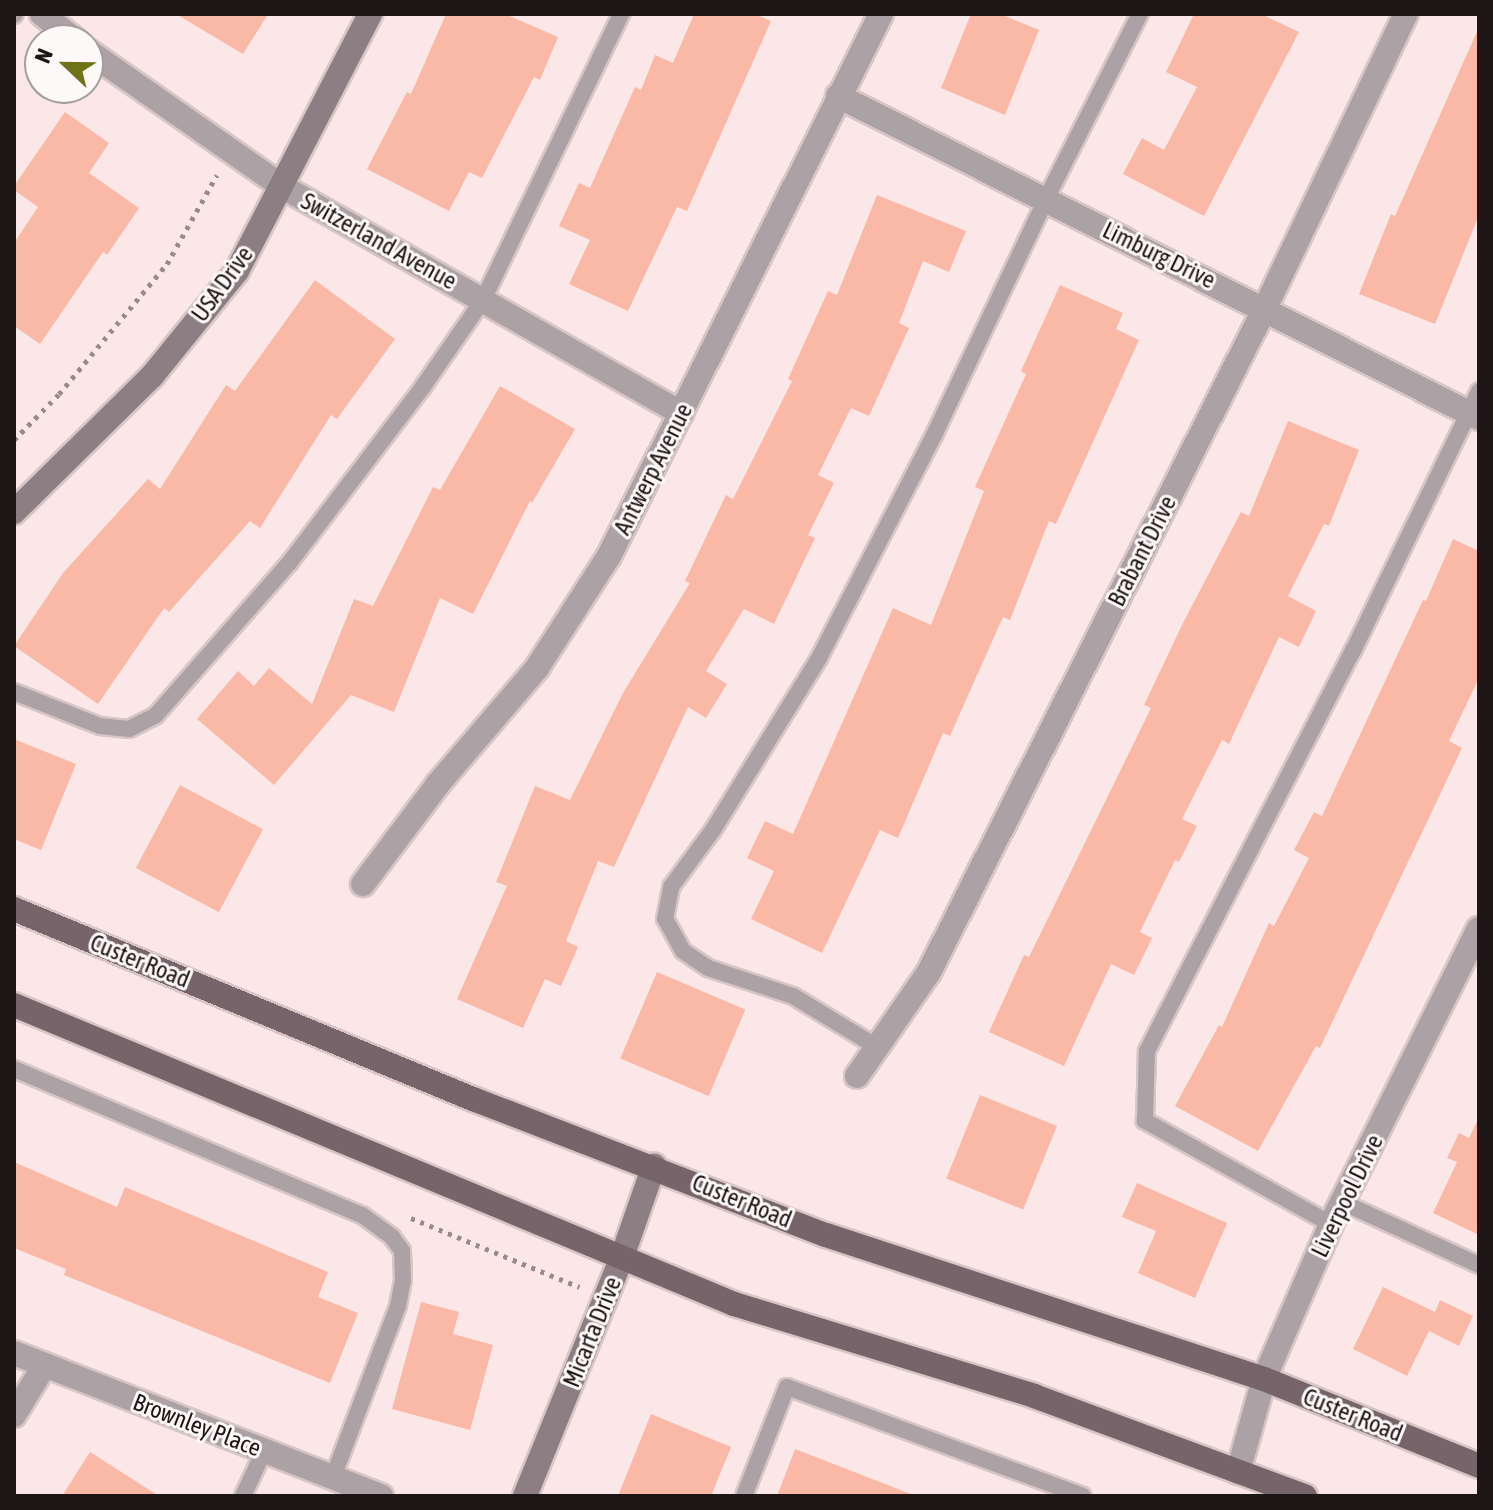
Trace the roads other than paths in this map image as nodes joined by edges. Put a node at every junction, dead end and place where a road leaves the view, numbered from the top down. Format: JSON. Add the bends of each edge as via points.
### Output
{"nodes":[{"id":1,"x":370,"y":14,"type":"edge"},
{"id":2,"x":621,"y":14,"type":"edge"},
{"id":3,"x":881,"y":14,"type":"edge"},
{"id":4,"x":1140,"y":14,"type":"edge"},
{"id":5,"x":1406,"y":14,"type":"edge"},
{"id":6,"x":104,"y":62,"type":"edge"},
{"id":7,"x":838,"y":96,"type":"junction"},
{"id":8,"x":283,"y":187,"type":"junction"},
{"id":9,"x":1046,"y":199,"type":"junction"},
{"id":10,"x":483,"y":300,"type":"junction"},
{"id":11,"x":1265,"y":308,"type":"junction"},
{"id":12,"x":1475,"y":407,"type":"edge"},
{"id":13,"x":681,"y":413,"type":"junction"},
{"id":14,"x":14,"y":512,"type":"edge"},
{"id":15,"x":14,"y":692,"type":"edge"},
{"id":16,"x":363,"y":884,"type":"dead end"},
{"id":17,"x":14,"y":909,"type":"edge"},
{"id":18,"x":1479,"y":929,"type":"edge"},
{"id":19,"x":14,"y":1005,"type":"edge"},
{"id":20,"x":877,"y":1047,"type":"junction"},
{"id":21,"x":14,"y":1069,"type":"edge"},
{"id":22,"x":857,"y":1076,"type":"dead end"},
{"id":23,"x":654,"y":1166,"type":"junction"},
{"id":24,"x":1342,"y":1202,"type":"junction"},
{"id":25,"x":1331,"y":1224,"type":"junction"},
{"id":26,"x":621,"y":1260,"type":"junction"},
{"id":27,"x":1479,"y":1265,"type":"edge"},
{"id":28,"x":14,"y":1353,"type":"edge"},
{"id":29,"x":44,"y":1366,"type":"junction"},
{"id":30,"x":1264,"y":1379,"type":"junction"},
{"id":31,"x":14,"y":1415,"type":"edge"},
{"id":32,"x":264,"y":1451,"type":"junction"},
{"id":33,"x":1479,"y":1466,"type":"edge"},
{"id":34,"x":1238,"y":1472,"type":"junction"},
{"id":35,"x":333,"y":1477,"type":"junction"},
{"id":36,"x":243,"y":1496,"type":"edge"},
{"id":37,"x":381,"y":1496,"type":"edge"},
{"id":38,"x":525,"y":1496,"type":"edge"},
{"id":39,"x":744,"y":1496,"type":"edge"},
{"id":40,"x":1083,"y":1496,"type":"edge"},
{"id":41,"x":1305,"y":1496,"type":"edge"}],
"edges":[{"from":1,"to":8,"type":"street","name":"USA Drive"},
{"from":2,"to":10,"type":"lane"},
{"from":3,"to":7,"type":"street","name":"Antwerp Avenue"},
{"from":4,"to":9,"type":"lane"},
{"from":5,"to":11,"type":"street","name":"Brabant Drive"},
{"from":6,"to":8,"type":"street","name":"Switzerland Avenue"},
{"from":7,"to":9,"type":"street","name":"Limburg Drive"},
{"from":7,"to":13,"type":"street","name":"Antwerp Avenue"},
{"from":8,"to":10,"type":"street","name":"Switzerland Avenue"},
{"from":8,"to":14,"type":"street","name":"USA Drive","via":[[237,271],[152,376]]},
{"from":9,"to":11,"type":"street","name":"Limburg Drive"},
{"from":9,"to":20,"type":"lane","via":[[935,433],[818,660],[669,897],[665,919],[683,951],[708,968],[793,996]]},
{"from":10,"to":13,"type":"street","name":"Switzerland Avenue"},
{"from":10,"to":15,"type":"lane","via":[[290,562],[156,715],[129,729],[100,726]]},
{"from":11,"to":12,"type":"street","name":"Limburg Drive"},
{"from":11,"to":20,"type":"street","name":"Brabant Drive","via":[[929,972]]},
{"from":12,"to":25,"type":"lane","via":[[1147,1051],[1145,1121]]},
{"from":13,"to":16,"type":"street","name":"Antwerp Avenue","via":[[609,556],[537,668],[438,784]]},
{"from":17,"to":23,"type":"main road","name":"Custer Road","via":[[473,1099]]},
{"from":18,"to":24,"type":"street","name":"Liverpool Drive"},
{"from":19,"to":26,"type":"main road"},
{"from":20,"to":22,"type":"street","name":"Brabant Drive"},
{"from":21,"to":35,"type":"lane","via":[[362,1215],[392,1237],[402,1251],[398,1306]]},
{"from":23,"to":26,"type":"street","name":"Micarta Drive"},
{"from":23,"to":30,"type":"main road","name":"Custer Road","via":[[826,1235]]},
{"from":24,"to":25,"type":"street","name":"Liverpool Drive"},
{"from":24,"to":27,"type":"lane"},
{"from":25,"to":30,"type":"street","name":"Liverpool Drive"},
{"from":26,"to":34,"type":"main road","via":[[734,1304],[1034,1396]]},
{"from":26,"to":38,"type":"street","name":"Micarta Drive"},
{"from":28,"to":29,"type":"street","name":"Brownley Place"},
{"from":29,"to":31,"type":"street"},
{"from":29,"to":32,"type":"street","name":"Brownley Place"},
{"from":30,"to":33,"type":"main road","name":"Custer Road"},
{"from":30,"to":34,"type":"street","name":"Liverpool Drive"},
{"from":32,"to":35,"type":"street","name":"Brownley Place"},
{"from":32,"to":36,"type":"lane"},
{"from":34,"to":41,"type":"main road"},
{"from":35,"to":37,"type":"street","name":"Brownley Place"},
{"from":39,"to":40,"type":"lane","via":[[787,1387]]}]}
